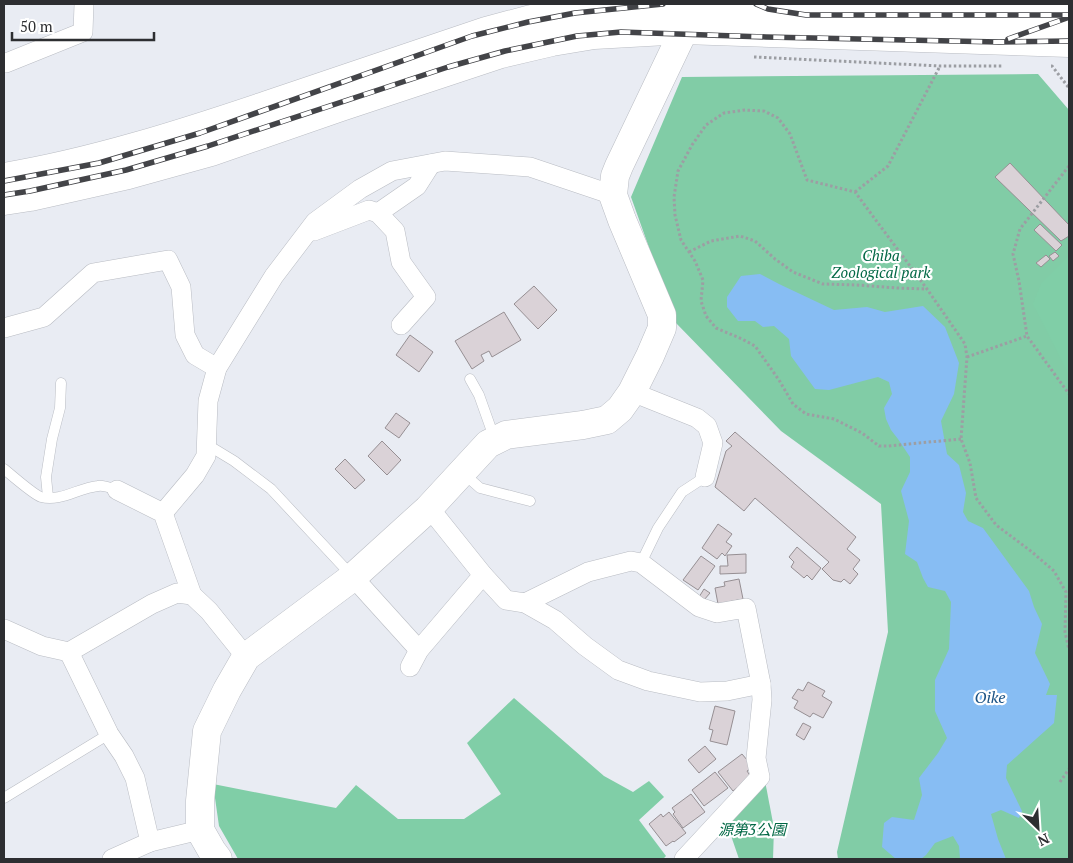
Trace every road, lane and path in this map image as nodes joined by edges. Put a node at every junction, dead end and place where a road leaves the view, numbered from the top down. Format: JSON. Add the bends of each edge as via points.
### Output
{"nodes":[{"id":1,"x":84,"y":4,"type":"edge"},
{"id":2,"x":570,"y":8,"type":"edge"},
{"id":3,"x":689,"y":14,"type":"edge"},
{"id":4,"x":1069,"y":19,"type":"edge"},
{"id":5,"x":1069,"y":43,"type":"edge"},
{"id":6,"x":752,"y":57,"type":"dead end"},
{"id":7,"x":4,"y":63,"type":"edge"},
{"id":8,"x":940,"y":66,"type":"junction"},
{"id":9,"x":1005,"y":66,"type":"dead end"},
{"id":10,"x":1043,"y":66,"type":"dead end"},
{"id":11,"x":1069,"y":88,"type":"edge"},
{"id":12,"x":431,"y":164,"type":"junction"},
{"id":13,"x":1069,"y":166,"type":"edge"},
{"id":14,"x":4,"y":177,"type":"edge"},
{"id":15,"x":855,"y":192,"type":"junction"},
{"id":16,"x":612,"y":195,"type":"junction"},
{"id":17,"x":4,"y":201,"type":"edge"},
{"id":18,"x":378,"y":213,"type":"junction"},
{"id":19,"x":306,"y":234,"type":"junction"},
{"id":20,"x":689,"y":252,"type":"junction"},
{"id":21,"x":927,"y":289,"type":"junction"},
{"id":22,"x":401,"y":325,"type":"dead end"},
{"id":23,"x":4,"y":328,"type":"edge"},
{"id":24,"x":1026,"y":336,"type":"junction"},
{"id":25,"x":967,"y":357,"type":"junction"},
{"id":26,"x":217,"y":368,"type":"junction"},
{"id":27,"x":470,"y":379,"type":"dead end"},
{"id":28,"x":61,"y":383,"type":"dead end"},
{"id":29,"x":632,"y":392,"type":"junction"},
{"id":30,"x":1069,"y":394,"type":"edge"},
{"id":31,"x":961,"y":439,"type":"junction"},
{"id":32,"x":495,"y":441,"type":"junction"},
{"id":33,"x":206,"y":444,"type":"junction"},
{"id":34,"x":4,"y":469,"type":"edge"},
{"id":35,"x":462,"y":473,"type":"junction"},
{"id":36,"x":705,"y":477,"type":"joint"},
{"id":37,"x":116,"y":490,"type":"joint"},
{"id":38,"x":48,"y":497,"type":"junction"},
{"id":39,"x":530,"y":501,"type":"dead end"},
{"id":40,"x":428,"y":509,"type":"junction"},
{"id":41,"x":162,"y":513,"type":"junction"},
{"id":42,"x":641,"y":563,"type":"junction"},
{"id":43,"x":483,"y":575,"type":"junction"},
{"id":44,"x":353,"y":577,"type":"junction"},
{"id":45,"x":192,"y":595,"type":"junction"},
{"id":46,"x":525,"y":603,"type":"junction"},
{"id":47,"x":4,"y":629,"type":"edge"},
{"id":48,"x":418,"y":650,"type":"junction"},
{"id":49,"x":1069,"y":650,"type":"edge"},
{"id":50,"x":69,"y":652,"type":"junction"},
{"id":51,"x":246,"y":657,"type":"junction"},
{"id":52,"x":410,"y":667,"type":"dead end"},
{"id":53,"x":760,"y":684,"type":"junction"},
{"id":54,"x":109,"y":734,"type":"junction"},
{"id":55,"x":1069,"y":769,"type":"edge"},
{"id":56,"x":1060,"y":782,"type":"dead end"},
{"id":57,"x":4,"y":798,"type":"edge"},
{"id":58,"x":200,"y":830,"type":"junction"},
{"id":59,"x":150,"y":842,"type":"junction"},
{"id":60,"x":112,"y":859,"type":"edge"},
{"id":61,"x":218,"y":859,"type":"edge"},
{"id":62,"x":684,"y":859,"type":"edge"}],
"edges":[{"from":1,"to":7,"type":"street","via":[[83,32]]},
{"from":2,"to":3,"type":"street","via":[[661,6]]},
{"from":2,"to":14,"type":"street","via":[[486,31],[211,124],[122,150]]},
{"from":3,"to":4,"type":"street"},
{"from":3,"to":5,"type":"street"},
{"from":3,"to":16,"type":"street","via":[[619,166]]},
{"from":3,"to":17,"type":"street","via":[[501,54],[212,152],[128,175]]},
{"from":6,"to":8,"type":"path"},
{"from":8,"to":9,"type":"path"},
{"from":8,"to":15,"type":"path","via":[[888,166]]},
{"from":10,"to":11,"type":"path","via":[[1052,66]]},
{"from":12,"to":16,"type":"street","via":[[445,161],[530,167]]},
{"from":12,"to":18,"type":"street","via":[[417,186]]},
{"from":12,"to":19,"type":"street","via":[[392,171],[360,189],[316,222]]},
{"from":13,"to":24,"type":"path","via":[[1020,229],[1013,254]]},
{"from":15,"to":20,"type":"path","via":[[808,180],[790,134],[778,118],[764,111],[724,113],[706,125],[678,171],[675,215],[681,240]]},
{"from":15,"to":21,"type":"path"},
{"from":16,"to":29,"type":"street","via":[[662,315],[662,328]]},
{"from":18,"to":19,"type":"street","via":[[369,210]]},
{"from":18,"to":22,"type":"street","via":[[395,231],[401,262],[426,297]]},
{"from":19,"to":26,"type":"street","via":[[274,276]]},
{"from":20,"to":21,"type":"path","via":[[711,241],[740,236],[755,241],[793,272],[822,284]]},
{"from":20,"to":31,"type":"path","via":[[703,280],[701,301],[706,316],[716,328],[755,346],[793,404],[806,414],[834,419],[879,446]]},
{"from":21,"to":25,"type":"path","via":[[965,344]]},
{"from":23,"to":26,"type":"street","via":[[44,318],[92,273],[168,260],[181,286],[185,335],[195,355]]},
{"from":24,"to":25,"type":"path"},
{"from":24,"to":30,"type":"path"},
{"from":25,"to":31,"type":"path"},
{"from":26,"to":33,"type":"street","via":[[208,401]]},
{"from":27,"to":32,"type":"lane"},
{"from":28,"to":38,"type":"lane","via":[[60,408],[46,477]]},
{"from":29,"to":32,"type":"street","via":[[607,420],[506,435]]},
{"from":29,"to":36,"type":"street","via":[[697,418],[706,426],[713,443]]},
{"from":31,"to":49,"type":"path","via":[[970,463],[976,498],[996,525],[1054,571],[1066,592],[1065,632]]},
{"from":32,"to":35,"type":"street","via":[[488,444]]},
{"from":33,"to":41,"type":"street","via":[[206,456],[195,475]]},
{"from":33,"to":44,"type":"lane","via":[[271,489]]},
{"from":34,"to":38,"type":"lane","via":[[40,497]]},
{"from":35,"to":39,"type":"lane","via":[[480,488]]},
{"from":35,"to":40,"type":"street"},
{"from":36,"to":42,"type":"lane","via":[[682,492],[658,528]]},
{"from":37,"to":38,"type":"lane","via":[[99,486],[62,497]]},
{"from":37,"to":41,"type":"street"},
{"from":40,"to":43,"type":"street"},
{"from":40,"to":44,"type":"street"},
{"from":41,"to":45,"type":"street"},
{"from":42,"to":46,"type":"street","via":[[631,562],[588,572]]},
{"from":42,"to":53,"type":"street","via":[[698,607],[717,614],[746,608]]},
{"from":43,"to":46,"type":"street","via":[[506,600]]},
{"from":43,"to":48,"type":"street"},
{"from":44,"to":48,"type":"street"},
{"from":44,"to":51,"type":"street"},
{"from":45,"to":50,"type":"street","via":[[177,593],[152,604]]},
{"from":45,"to":51,"type":"street"},
{"from":46,"to":53,"type":"street","via":[[555,620],[618,670],[648,681],[700,692],[727,691]]},
{"from":47,"to":50,"type":"street","via":[[42,646]]},
{"from":48,"to":52,"type":"street"},
{"from":50,"to":54,"type":"street"},
{"from":51,"to":58,"type":"street","via":[[207,731]]},
{"from":53,"to":62,"type":"street","via":[[762,700],[756,758],[760,777]]},
{"from":54,"to":57,"type":"lane"},
{"from":54,"to":59,"type":"street","via":[[135,778]]},
{"from":55,"to":56,"type":"path"},
{"from":58,"to":59,"type":"street"},
{"from":58,"to":61,"type":"street"},
{"from":59,"to":60,"type":"street"}]}
